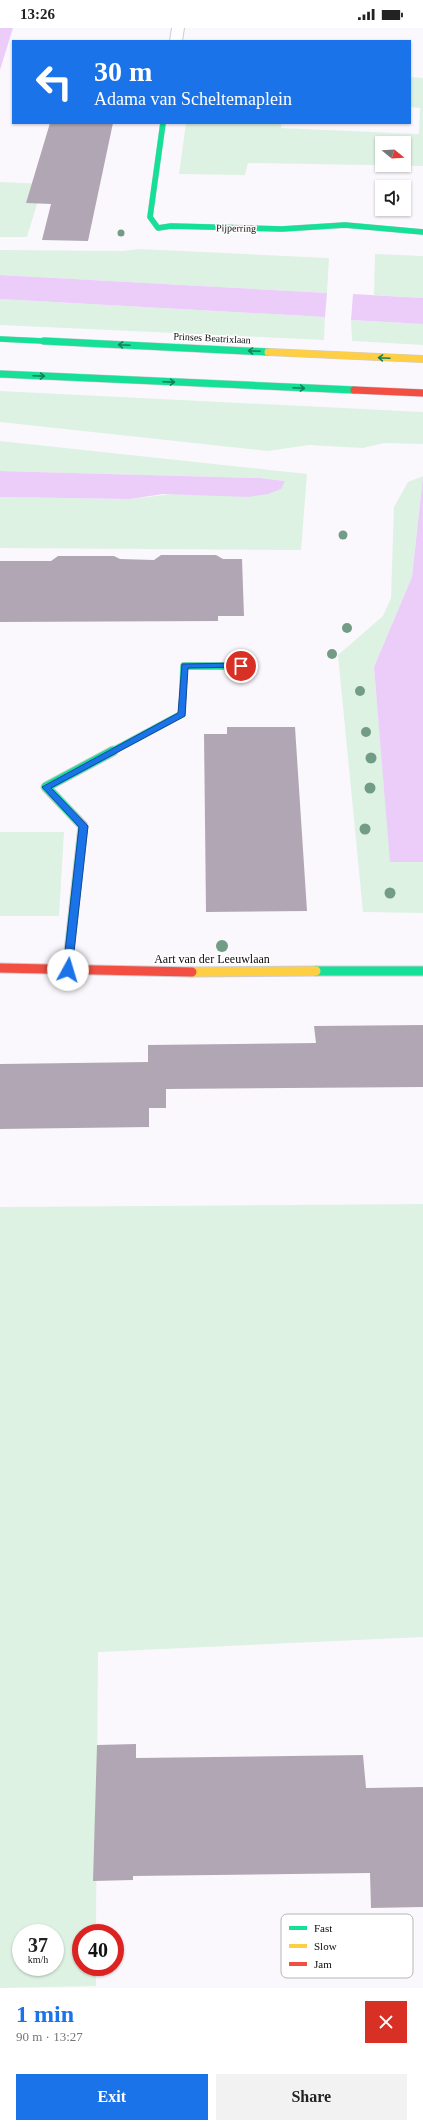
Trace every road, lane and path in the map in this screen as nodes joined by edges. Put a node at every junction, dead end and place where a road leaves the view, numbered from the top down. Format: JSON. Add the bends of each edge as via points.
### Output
{"nodes":[{"id":1,"x":178,"y":28,"type":"edge"},
{"id":2,"x":176,"y":40,"type":"edge"},
{"id":3,"x":163,"y":124,"type":"edge"},
{"id":4,"x":423,"y":232,"type":"edge"},
{"id":5,"x":0,"y":339,"type":"edge"},
{"id":6,"x":423,"y":359,"type":"edge"},
{"id":7,"x":0,"y":374,"type":"edge"},
{"id":8,"x":423,"y":393,"type":"edge"},
{"id":9,"x":241,"y":666,"type":"dead end"},
{"id":10,"x":0,"y":968,"type":"edge"},
{"id":11,"x":68,"y":970,"type":"junction"},
{"id":12,"x":423,"y":971,"type":"edge"}],
"edges":[{"from":1,"to":2,"type":"street"},
{"from":3,"to":4,"type":"street","name":"Pijperring","via":[[150,217],[158,228],[171,226],[282,229],[345,225]]},
{"from":6,"to":5,"type":"street","name":"Prinses Beatrixlaan","one_way":true},
{"from":7,"to":8,"type":"street","one_way":true},
{"from":9,"to":11,"type":"street","via":[[184,666],[182,714],[46,787],[83,826]]},
{"from":10,"to":11,"type":"street","name":"Aart van der Leeuwlaan"},
{"from":11,"to":12,"type":"street","name":"Aart van der Leeuwlaan"}]}
